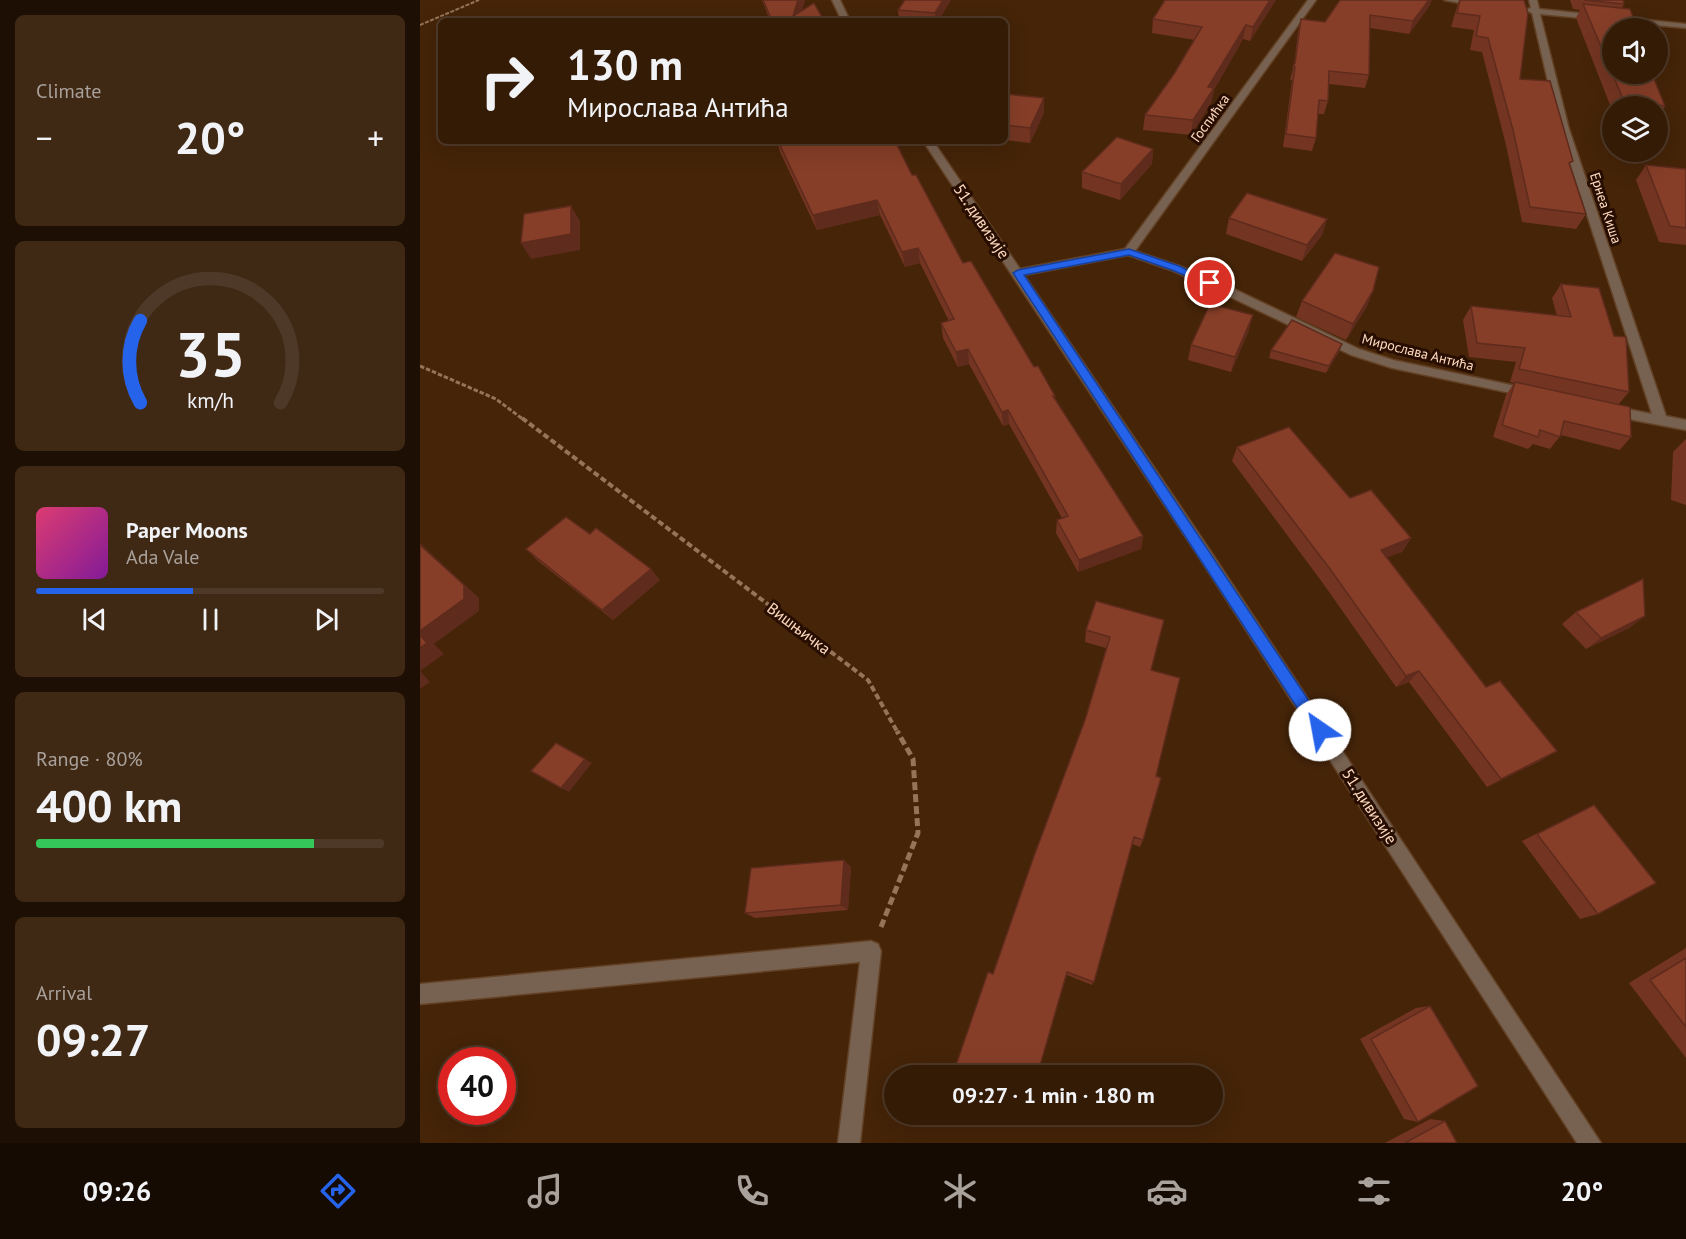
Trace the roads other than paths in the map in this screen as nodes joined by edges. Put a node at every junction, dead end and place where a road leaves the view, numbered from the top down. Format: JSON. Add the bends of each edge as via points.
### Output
{"nodes":[{"id":1,"x":836,"y":0,"type":"edge"},
{"id":2,"x":1312,"y":0,"type":"edge"},
{"id":3,"x":1448,"y":0,"type":"edge"},
{"id":4,"x":1533,"y":0,"type":"edge"},
{"id":5,"x":1481,"y":4,"type":"edge"},
{"id":6,"x":1514,"y":8,"type":"edge"},
{"id":7,"x":1536,"y":11,"type":"junction"},
{"id":8,"x":845,"y":18,"type":"edge"},
{"id":9,"x":1686,"y":26,"type":"edge"},
{"id":10,"x":930,"y":144,"type":"edge"},
{"id":11,"x":1129,"y":252,"type":"junction"},
{"id":12,"x":1018,"y":273,"type":"junction"},
{"id":13,"x":1547,"y":397,"type":"edge"},
{"id":14,"x":1604,"y":409,"type":"edge"},
{"id":15,"x":1661,"y":422,"type":"junction"},
{"id":16,"x":1686,"y":425,"type":"edge"},
{"id":17,"x":420,"y":994,"type":"edge"},
{"id":18,"x":849,"y":1143,"type":"edge"},
{"id":19,"x":1590,"y":1143,"type":"edge"}],
"edges":[{"from":1,"to":8,"type":"street"},
{"from":2,"to":11,"type":"street","name":"Госпићка"},
{"from":3,"to":5,"type":"street"},
{"from":4,"to":7,"type":"street","name":"Ернеа Киша"},
{"from":6,"to":7,"type":"street"},
{"from":7,"to":9,"type":"street"},
{"from":7,"to":15,"type":"street","name":"Ернеа Киша","via":[[1564,129]]},
{"from":10,"to":12,"type":"street","name":"51. дивизије"},
{"from":11,"to":12,"type":"street","name":"Мирослава Антића"},
{"from":11,"to":13,"type":"street","name":"Мирослава Антића","via":[[1228,291],[1355,352],[1392,364]]},
{"from":12,"to":19,"type":"street","name":"51. дивизије"},
{"from":14,"to":15,"type":"street"},
{"from":15,"to":16,"type":"street"},
{"from":17,"to":18,"type":"street","via":[[871,951]]}]}
